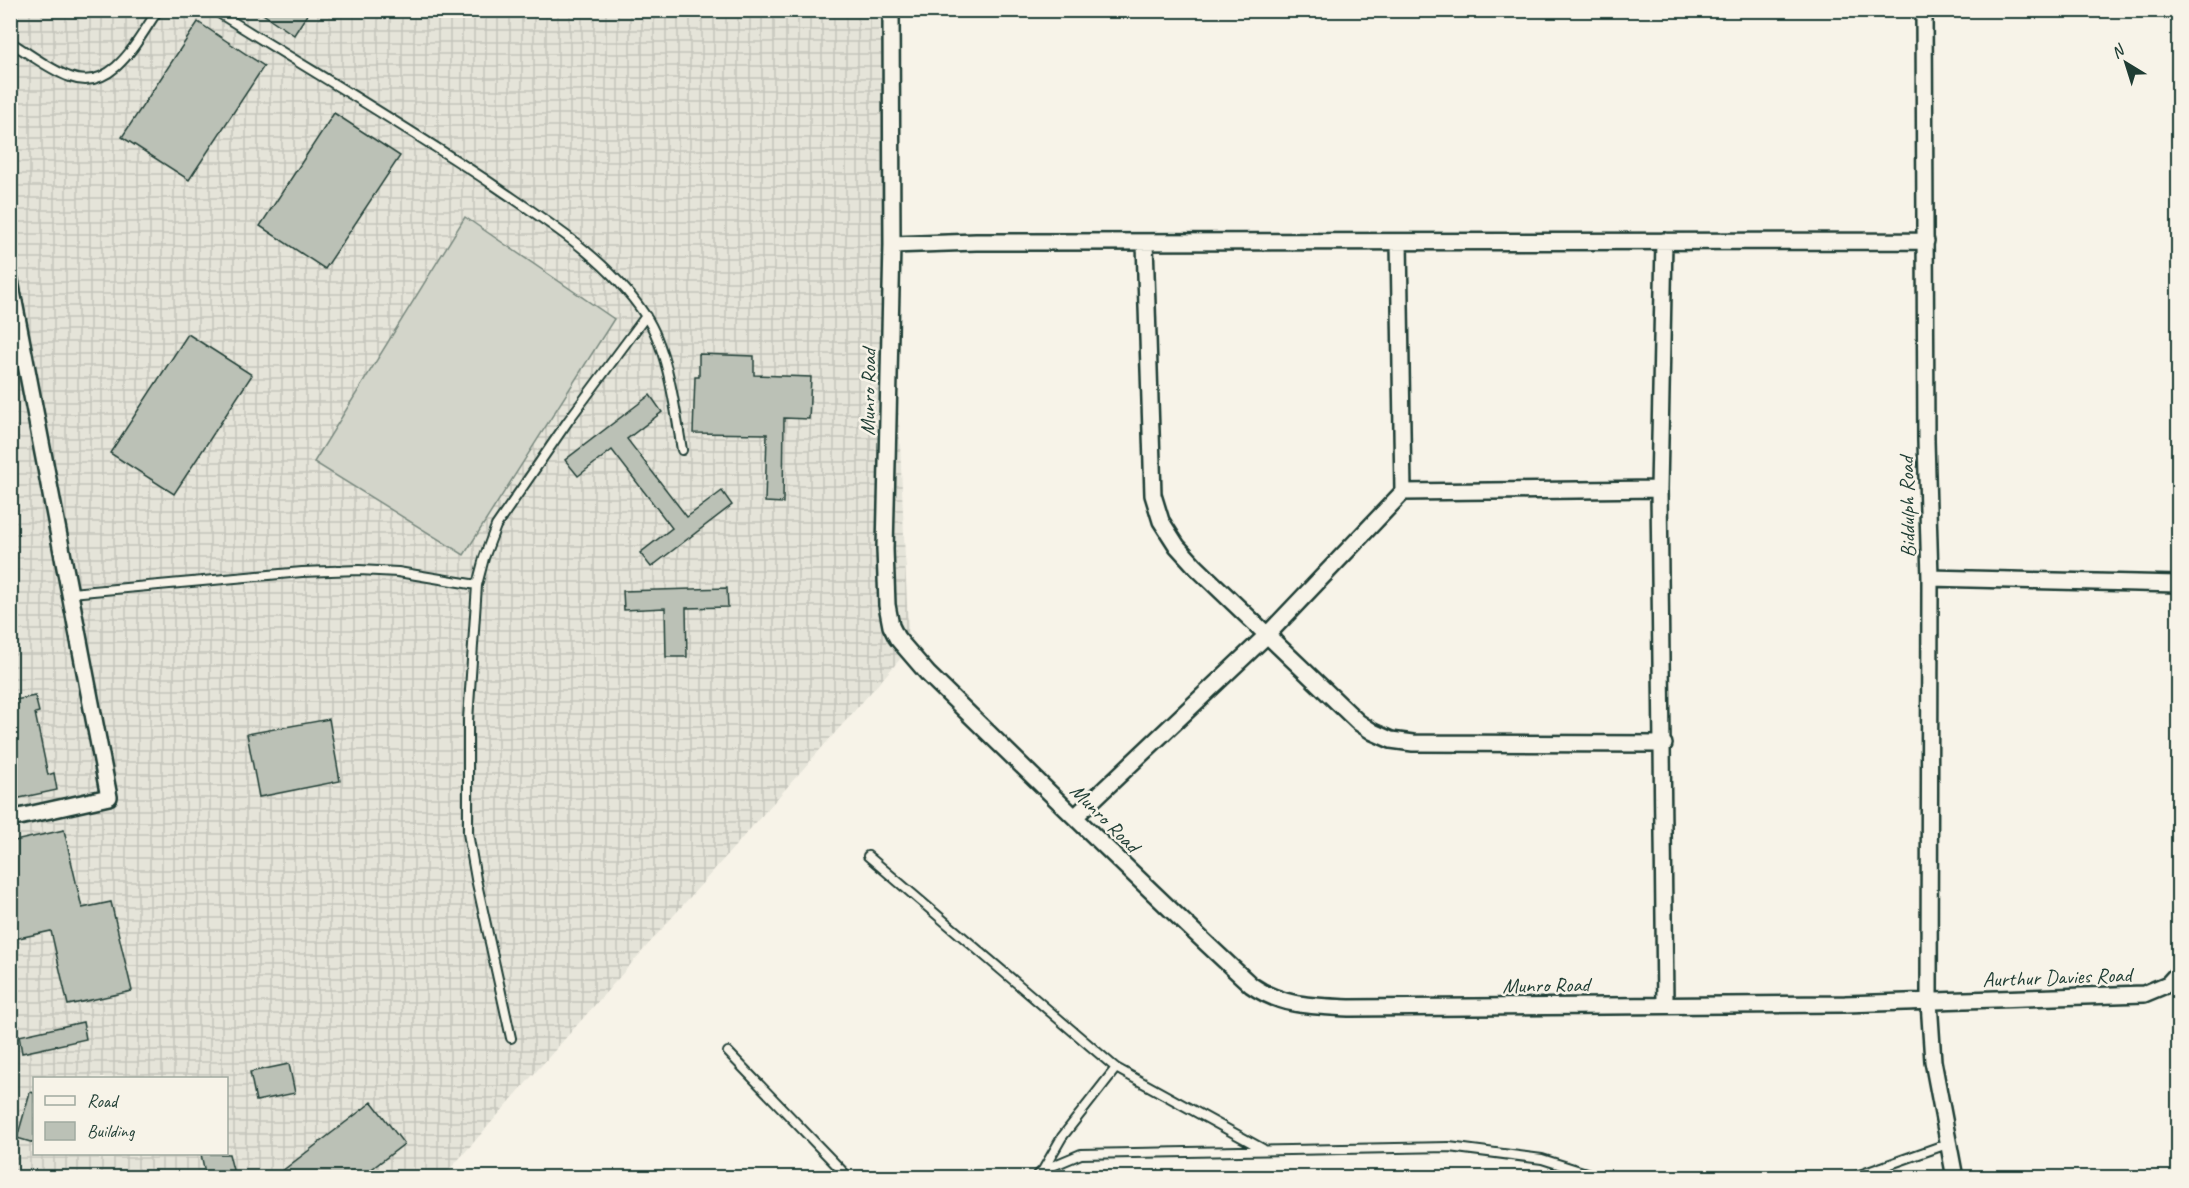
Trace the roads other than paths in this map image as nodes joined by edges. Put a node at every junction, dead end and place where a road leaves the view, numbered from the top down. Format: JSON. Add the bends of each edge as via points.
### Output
{"nodes":[{"id":1,"x":158,"y":10,"type":"edge"},
{"id":2,"x":214,"y":10,"type":"edge"},
{"id":3,"x":891,"y":10,"type":"edge"},
{"id":4,"x":1924,"y":10,"type":"edge"},
{"id":5,"x":10,"y":42,"type":"edge"},
{"id":6,"x":1926,"y":241,"type":"junction"},
{"id":7,"x":1399,"y":242,"type":"junction"},
{"id":8,"x":1664,"y":242,"type":"junction"},
{"id":9,"x":1145,"y":243,"type":"junction"},
{"id":10,"x":892,"y":245,"type":"junction"},
{"id":11,"x":10,"y":281,"type":"edge"},
{"id":12,"x":646,"y":316,"type":"junction"},
{"id":13,"x":682,"y":450,"type":"dead end"},
{"id":14,"x":1659,"y":489,"type":"junction"},
{"id":15,"x":1403,"y":492,"type":"junction"},
{"id":16,"x":1930,"y":578,"type":"junction"},
{"id":17,"x":2178,"y":584,"type":"edge"},
{"id":18,"x":477,"y":585,"type":"junction"},
{"id":19,"x":71,"y":593,"type":"junction"},
{"id":20,"x":1266,"y":636,"type":"junction"},
{"id":21,"x":1664,"y":744,"type":"junction"},
{"id":22,"x":1076,"y":816,"type":"junction"},
{"id":23,"x":10,"y":819,"type":"edge"},
{"id":24,"x":867,"y":856,"type":"dead end"},
{"id":25,"x":2178,"y":973,"type":"edge"},
{"id":26,"x":1929,"y":1002,"type":"junction"},
{"id":27,"x":1665,"y":1003,"type":"junction"},
{"id":28,"x":511,"y":1038,"type":"dead end"},
{"id":29,"x":728,"y":1052,"type":"dead end"},
{"id":30,"x":1116,"y":1068,"type":"junction"},
{"id":31,"x":1947,"y":1144,"type":"junction"},
{"id":32,"x":1264,"y":1150,"type":"junction"},
{"id":33,"x":1043,"y":1170,"type":"junction"},
{"id":34,"x":849,"y":1178,"type":"edge"},
{"id":35,"x":1035,"y":1178,"type":"edge"},
{"id":36,"x":1602,"y":1178,"type":"edge"},
{"id":37,"x":1851,"y":1178,"type":"edge"},
{"id":38,"x":1955,"y":1178,"type":"edge"}],
"edges":[{"from":1,"to":5,"type":"lane","via":[[123,60],[94,80],[68,77]]},
{"from":2,"to":12,"type":"lane","via":[[434,145],[565,234],[610,273]]},
{"from":3,"to":10,"type":"street","name":"Munro Road"},
{"from":4,"to":6,"type":"street","name":"Biddulph Road"},
{"from":6,"to":8,"type":"street"},
{"from":6,"to":16,"type":"street","name":"Biddulph Road"},
{"from":7,"to":8,"type":"street"},
{"from":7,"to":9,"type":"street"},
{"from":7,"to":15,"type":"street"},
{"from":8,"to":14,"type":"street"},
{"from":9,"to":10,"type":"street"},
{"from":9,"to":20,"type":"street","via":[[1151,464],[1158,513],[1177,546]]},
{"from":10,"to":22,"type":"street","name":"Munro Road","via":[[885,549],[891,626],[904,649],[928,674]]},
{"from":11,"to":19,"type":"street"},
{"from":12,"to":13,"type":"lane","via":[[672,386]]},
{"from":12,"to":18,"type":"lane","via":[[496,526]]},
{"from":14,"to":15,"type":"street"},
{"from":14,"to":21,"type":"street"},
{"from":15,"to":20,"type":"street"},
{"from":16,"to":17,"type":"street"},
{"from":16,"to":26,"type":"street","name":"Biddulph Road"},
{"from":18,"to":19,"type":"lane","via":[[398,572],[358,570]]},
{"from":18,"to":28,"type":"lane","via":[[468,720],[468,833]]},
{"from":19,"to":23,"type":"street","via":[[109,797]]},
{"from":20,"to":21,"type":"street","via":[[1358,722],[1391,740],[1451,744]]},
{"from":20,"to":22,"type":"street"},
{"from":21,"to":27,"type":"street"},
{"from":22,"to":27,"type":"street","name":"Munro Road","via":[[1251,985],[1283,1002],[1351,1008]]},
{"from":24,"to":30,"type":"lane"},
{"from":25,"to":26,"type":"street","name":"Aurthur Davies Road","via":[[2168,984],[2144,994]]},
{"from":26,"to":27,"type":"street","name":"Munro Road"},
{"from":26,"to":31,"type":"street","name":"Biddulph Road","via":[[1933,1061]]},
{"from":29,"to":34,"type":"lane"},
{"from":30,"to":32,"type":"lane"},
{"from":30,"to":33,"type":"lane","via":[[1062,1137]]},
{"from":31,"to":37,"type":"lane"},
{"from":31,"to":38,"type":"street","name":"Biddulph Road"},
{"from":32,"to":33,"type":"lane","via":[[1082,1154]]},
{"from":32,"to":36,"type":"lane","via":[[1449,1147],[1542,1159]]},
{"from":33,"to":35,"type":"lane"}]}
